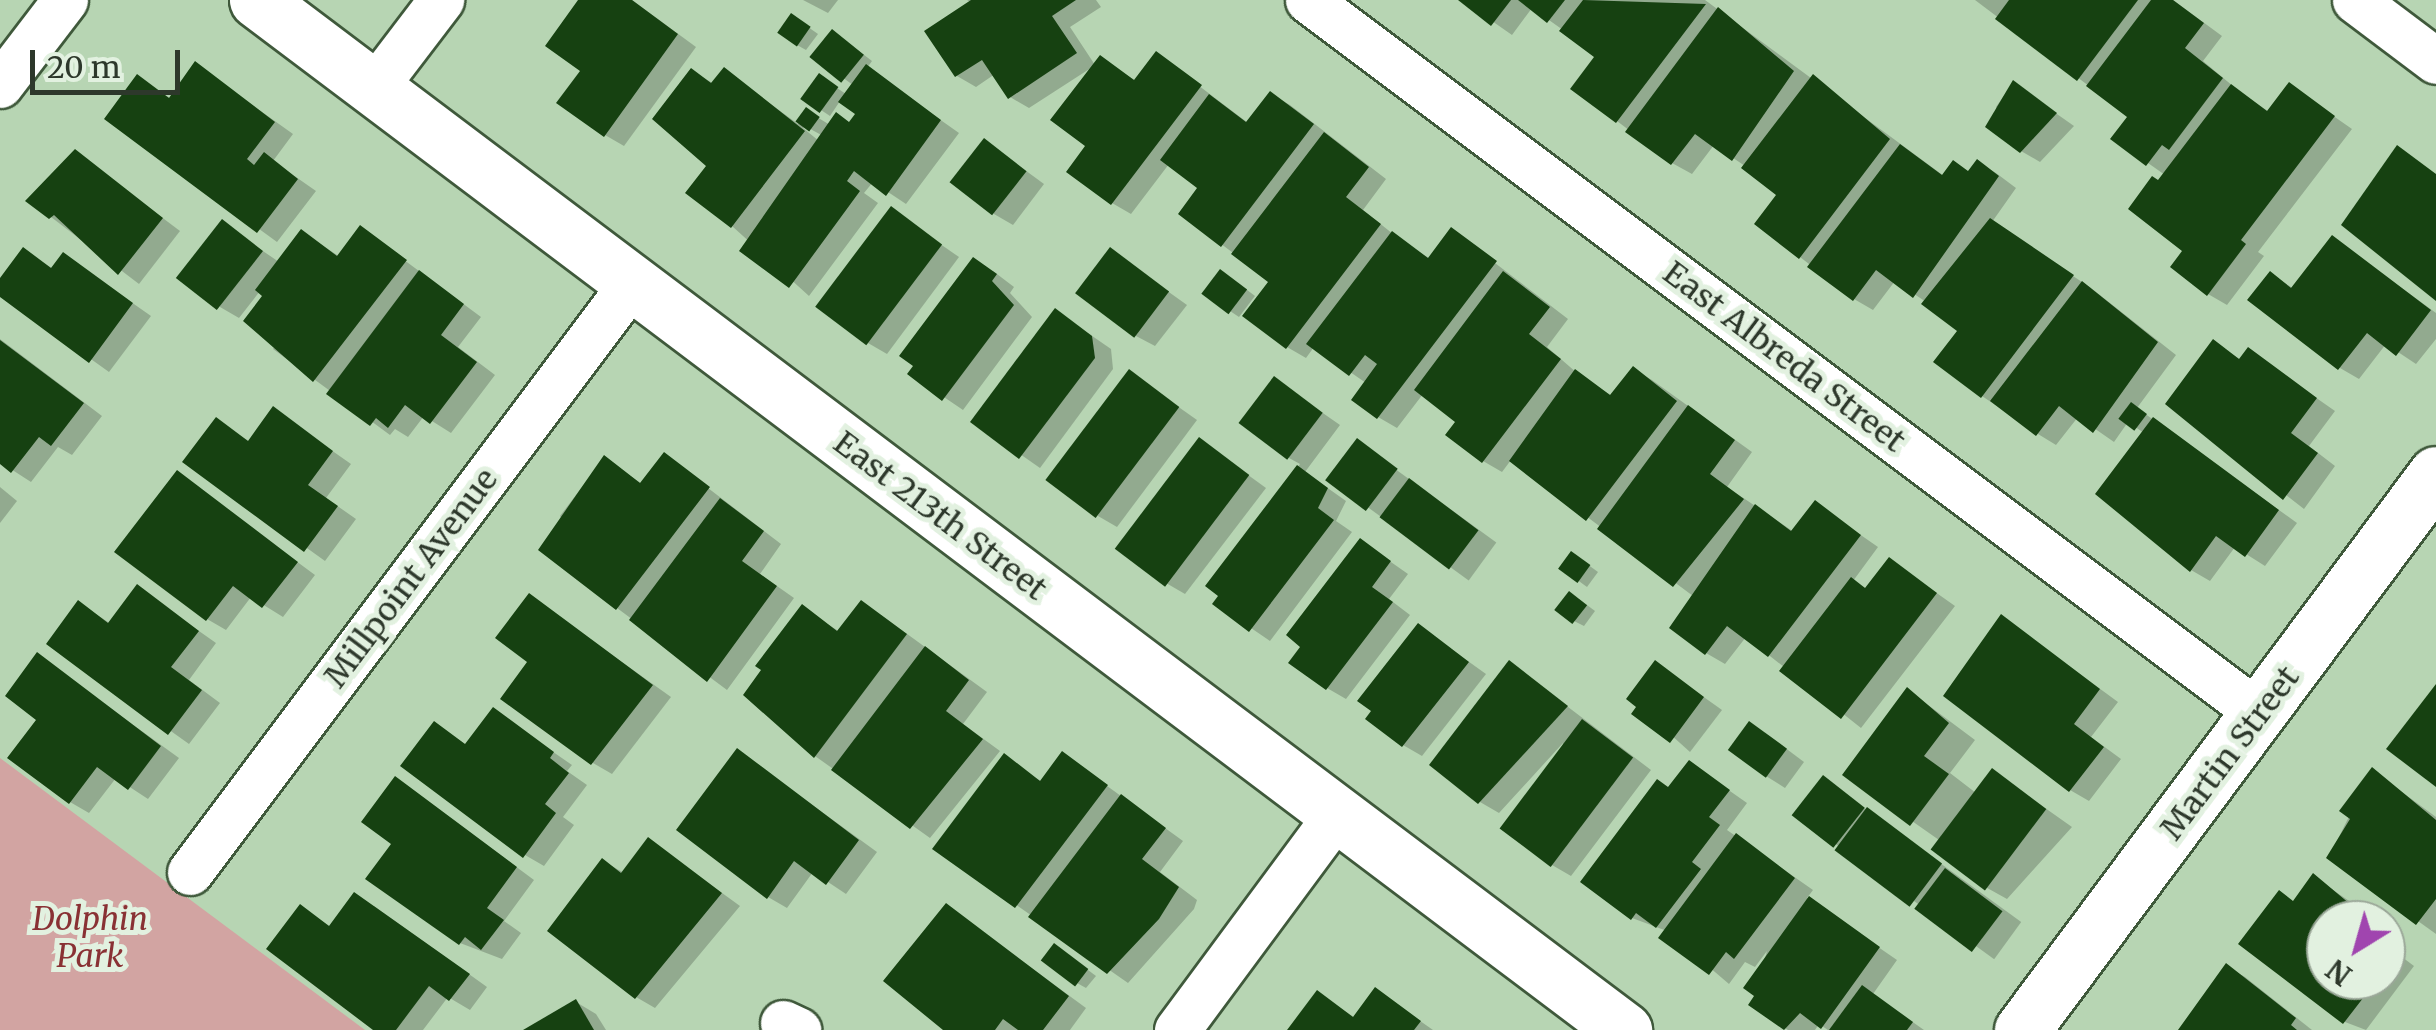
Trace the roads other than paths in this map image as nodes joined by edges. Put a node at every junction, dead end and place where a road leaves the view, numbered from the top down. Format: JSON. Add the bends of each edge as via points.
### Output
{"nodes":[{"id":1,"x":65,"y":0,"type":"edge"},
{"id":2,"x":257,"y":0,"type":"edge"},
{"id":3,"x":440,"y":0,"type":"edge"},
{"id":4,"x":1308,"y":0,"type":"edge"},
{"id":5,"x":2355,"y":0,"type":"edge"},
{"id":6,"x":2436,"y":60,"type":"edge"},
{"id":7,"x":0,"y":84,"type":"edge"},
{"id":8,"x":374,"y":88,"type":"junction"},
{"id":9,"x":631,"y":284,"type":"junction"},
{"id":10,"x":2436,"y":474,"type":"edge"},
{"id":11,"x":2260,"y":714,"type":"junction"},
{"id":12,"x":1336,"y":815,"type":"junction"},
{"id":13,"x":190,"y":872,"type":"dead end"},
{"id":14,"x":1177,"y":1030,"type":"edge"},
{"id":15,"x":1624,"y":1030,"type":"edge"},
{"id":16,"x":2022,"y":1030,"type":"edge"}],
"edges":[{"from":1,"to":7,"type":"street"},
{"from":2,"to":8,"type":"street","name":"East 213th Street"},
{"from":3,"to":8,"type":"street"},
{"from":4,"to":11,"type":"street","name":"East Albreda Street"},
{"from":5,"to":6,"type":"street"},
{"from":8,"to":9,"type":"street","name":"East 213th Street"},
{"from":9,"to":12,"type":"street","name":"East 213th Street"},
{"from":9,"to":13,"type":"street","name":"Millpoint Avenue"},
{"from":10,"to":11,"type":"street","name":"Martin Street"},
{"from":11,"to":16,"type":"street","name":"Martin Street"},
{"from":12,"to":14,"type":"street"},
{"from":12,"to":15,"type":"street","name":"East 213th Street"}]}
